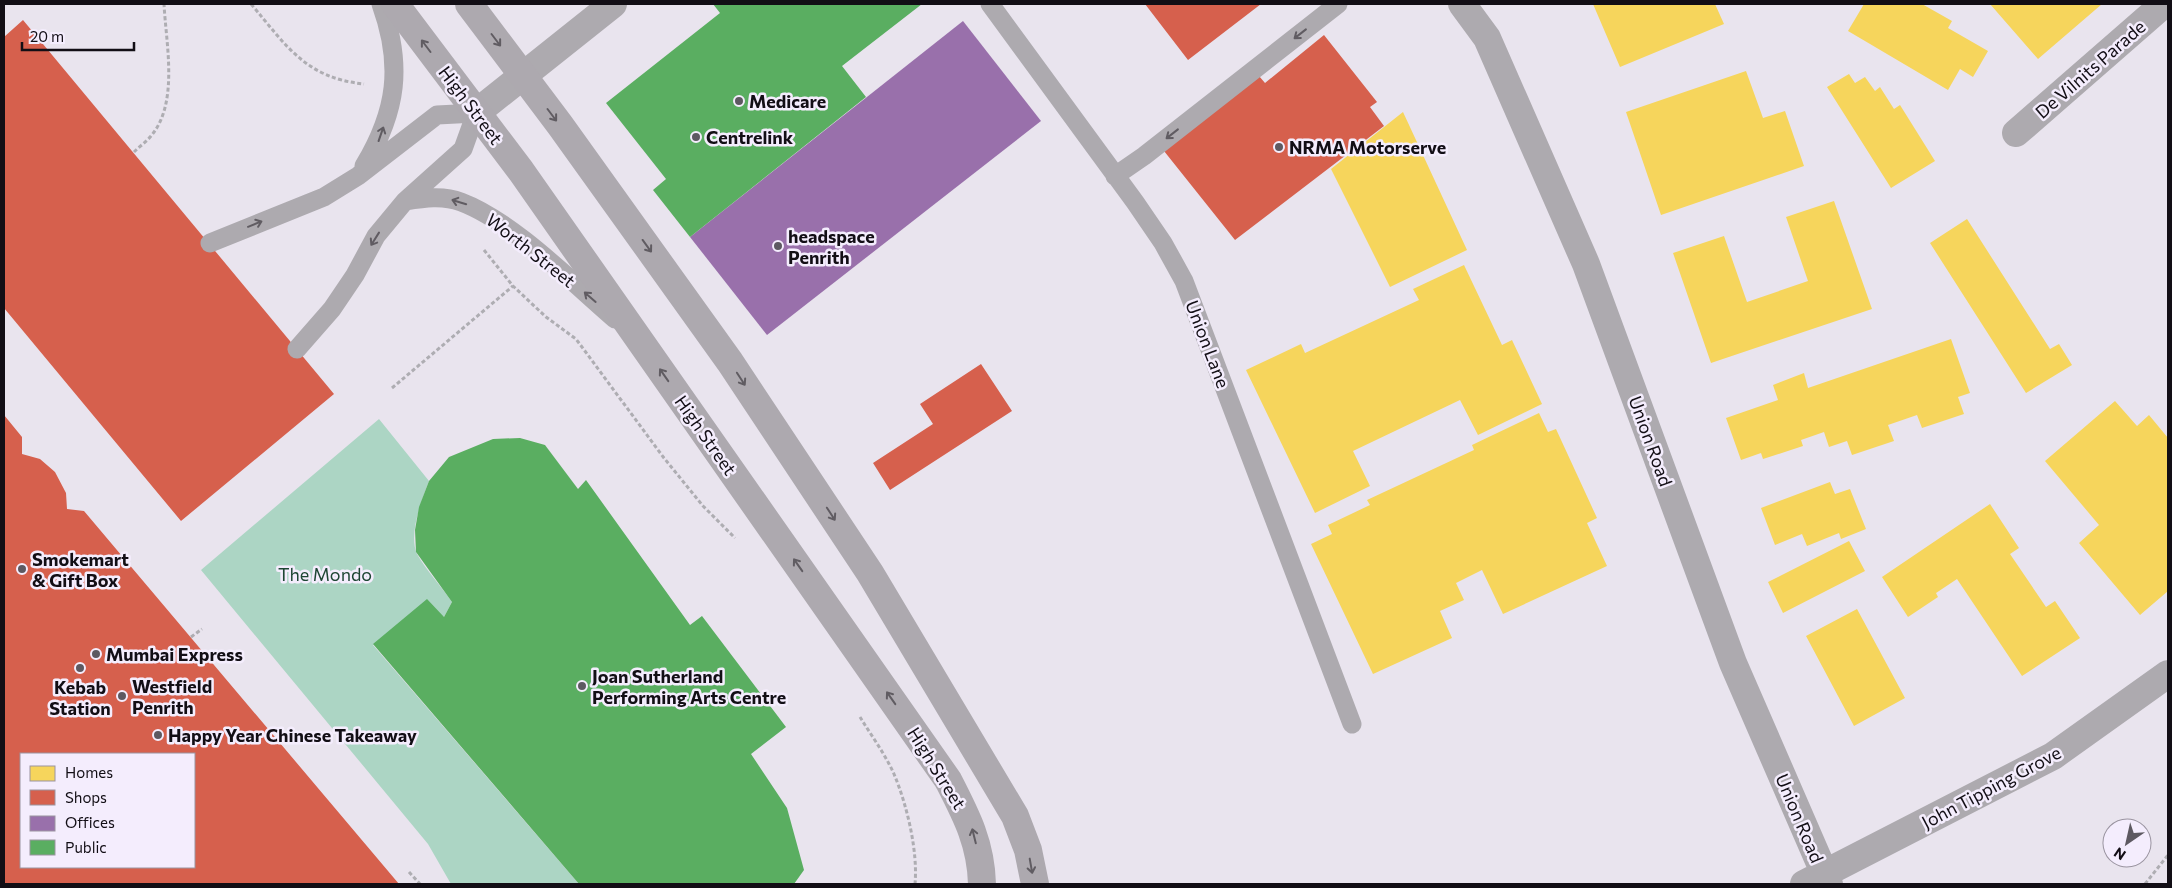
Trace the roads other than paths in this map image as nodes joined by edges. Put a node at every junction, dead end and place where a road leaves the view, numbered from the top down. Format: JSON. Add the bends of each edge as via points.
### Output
{"nodes":[{"id":1,"x":381,"y":4,"type":"edge"},
{"id":2,"x":394,"y":4,"type":"edge"},
{"id":3,"x":469,"y":4,"type":"edge"},
{"id":4,"x":613,"y":4,"type":"edge"},
{"id":5,"x":990,"y":4,"type":"edge"},
{"id":6,"x":1338,"y":4,"type":"edge"},
{"id":7,"x":1462,"y":4,"type":"edge"},
{"id":8,"x":2164,"y":4,"type":"edge"},
{"id":9,"x":523,"y":76,"type":"junction"},
{"id":10,"x":476,"y":113,"type":"junction"},
{"id":11,"x":2016,"y":133,"type":"dead end"},
{"id":12,"x":358,"y":176,"type":"junction"},
{"id":13,"x":1115,"y":176,"type":"junction"},
{"id":14,"x":405,"y":201,"type":"junction"},
{"id":15,"x":210,"y":243,"type":"dead end"},
{"id":16,"x":640,"y":340,"type":"junction"},
{"id":17,"x":297,"y":349,"type":"dead end"},
{"id":18,"x":2168,"y":674,"type":"edge"},
{"id":19,"x":1352,"y":724,"type":"dead end"},
{"id":20,"x":1819,"y":881,"type":"edge"},
{"id":21,"x":982,"y":884,"type":"edge"},
{"id":22,"x":1035,"y":884,"type":"edge"}],
"edges":[{"from":12,"to":1,"type":"lane","one_way":true,"via":[[379,141],[394,87],[390,27]]},
{"from":10,"to":2,"type":"main road","name":"High Street","one_way":true},
{"from":3,"to":9,"type":"main road","one_way":true},
{"from":4,"to":9,"type":"street"},
{"from":5,"to":13,"type":"lane","name":"Union Lane"},
{"from":6,"to":13,"type":"lane","one_way":true},
{"from":7,"to":20,"type":"street","name":"Union Road","via":[[1487,38],[1586,264],[1734,663]]},
{"from":8,"to":11,"type":"street","name":"De Vilnits Parade"},
{"from":9,"to":10,"type":"street"},
{"from":9,"to":22,"type":"main road","one_way":true,"via":[[730,362],[870,573],[1015,816],[1028,850]]},
{"from":10,"to":12,"type":"lane","via":[[437,115]]},
{"from":10,"to":14,"type":"lane","via":[[463,149]]},
{"from":10,"to":16,"type":"main road","name":"High Street"},
{"from":15,"to":12,"type":"lane","one_way":true,"via":[[324,197]]},
{"from":13,"to":19,"type":"lane","name":"Union Lane","via":[[1163,243],[1184,281]]},
{"from":16,"to":14,"type":"lane","name":"Worth Street","one_way":true,"via":[[523,239],[488,215],[461,201],[433,197]]},
{"from":14,"to":17,"type":"lane","one_way":true,"via":[[376,236],[332,309]]},
{"from":21,"to":16,"type":"main road","name":"High Street","one_way":true,"via":[[970,823],[948,780]]},
{"from":18,"to":20,"type":"street","name":"John Tipping Grove","via":[[2053,756]]}]}
